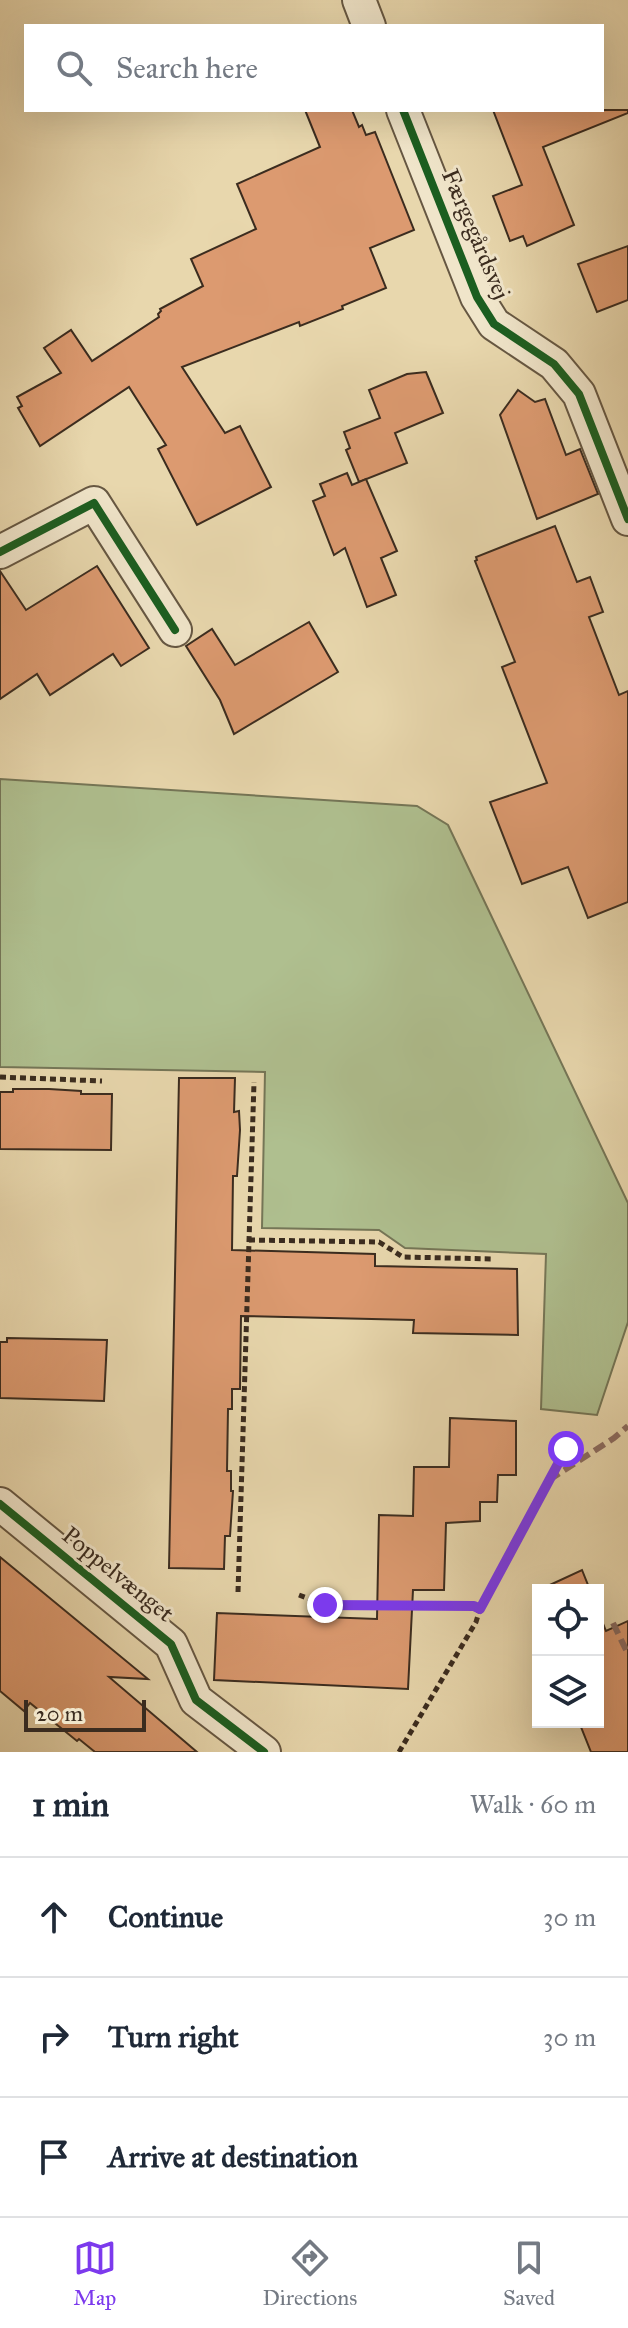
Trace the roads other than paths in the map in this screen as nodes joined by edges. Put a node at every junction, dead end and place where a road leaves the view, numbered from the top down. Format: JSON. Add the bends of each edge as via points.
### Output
{"nodes":[{"id":1,"x":359,"y":0,"type":"edge"},
{"id":2,"x":368,"y":24,"type":"edge"},
{"id":3,"x":404,"y":112,"type":"edge"},
{"id":4,"x":628,"y":519,"type":"edge"},
{"id":5,"x":0,"y":552,"type":"edge"},
{"id":6,"x":175,"y":630,"type":"dead end"},
{"id":7,"x":0,"y":1504,"type":"edge"},
{"id":8,"x":264,"y":1752,"type":"edge"}],
"edges":[{"from":1,"to":2,"type":"street"},
{"from":3,"to":4,"type":"street","name":"Færgegårdsvej","via":[[477,297],[494,324],[554,364],[579,394]]},
{"from":5,"to":6,"type":"street","via":[[94,503]]},
{"from":7,"to":8,"type":"street","name":"Poppelvænget","via":[[171,1644],[196,1700]]}]}
